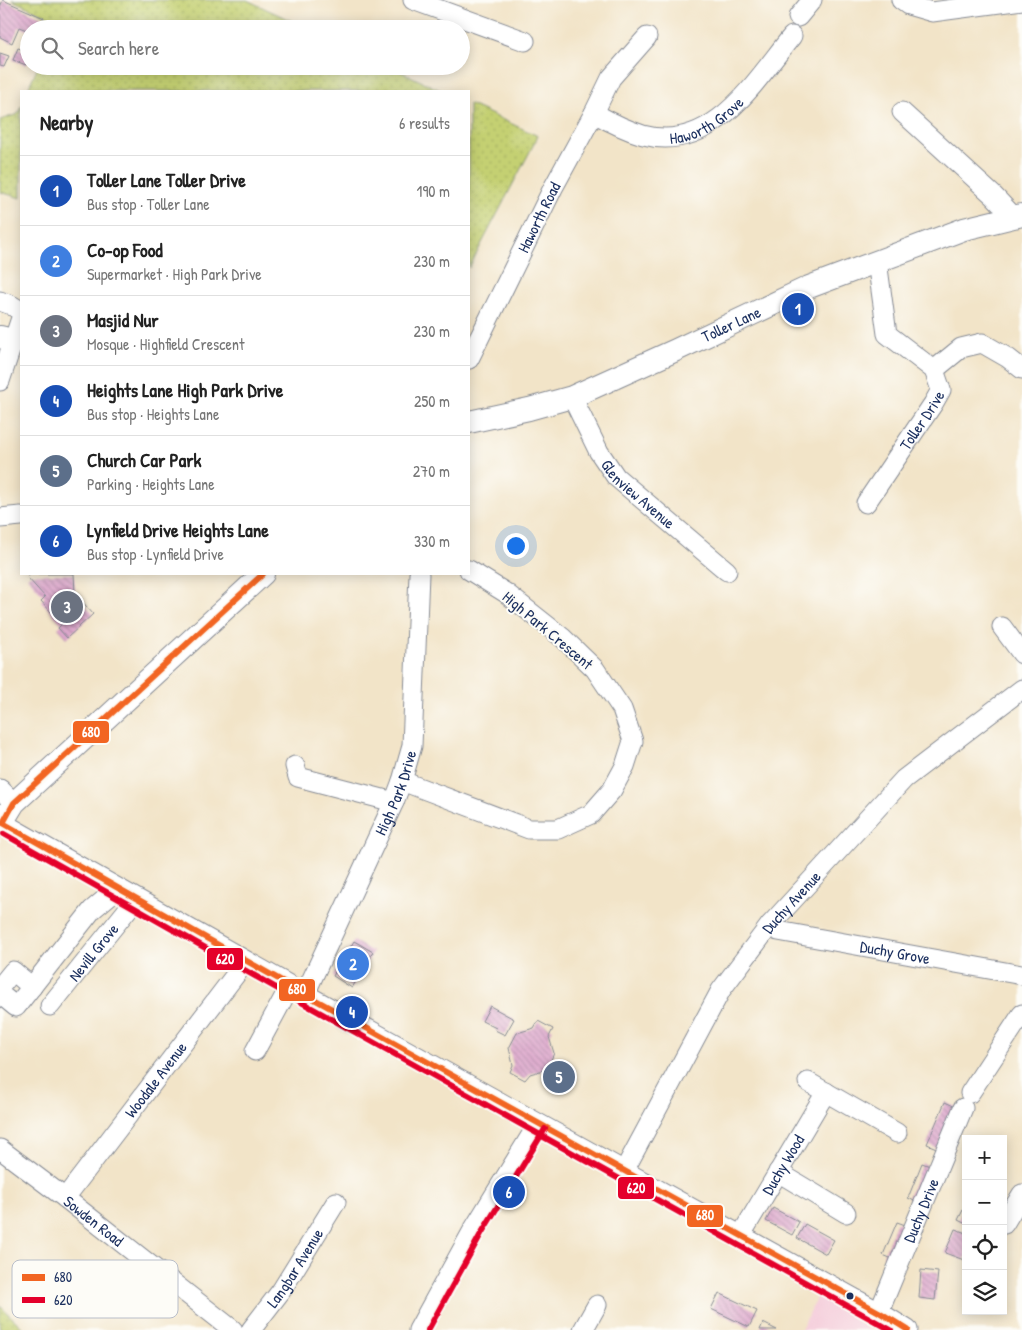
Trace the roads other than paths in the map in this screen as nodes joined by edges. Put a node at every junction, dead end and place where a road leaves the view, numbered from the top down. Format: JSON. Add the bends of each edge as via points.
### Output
{"nodes":[{"id":1,"x":413,"y":0,"type":"edge"},
{"id":2,"x":812,"y":0,"type":"edge"},
{"id":3,"x":901,"y":0,"type":"edge"},
{"id":4,"x":1022,"y":0,"type":"edge"},
{"id":5,"x":798,"y":17,"type":"dead end"},
{"id":6,"x":468,"y":20,"type":"edge"},
{"id":7,"x":470,"y":21,"type":"edge"},
{"id":8,"x":792,"y":36,"type":"dead end"},
{"id":9,"x":647,"y":37,"type":"dead end"},
{"id":10,"x":525,"y":41,"type":"dead end"},
{"id":11,"x":902,"y":112,"type":"dead end"},
{"id":12,"x":594,"y":113,"type":"junction"},
{"id":13,"x":1018,"y":216,"type":"edge"},
{"id":14,"x":877,"y":261,"type":"junction"},
{"id":15,"x":0,"y":301,"type":"edge"},
{"id":16,"x":20,"y":310,"type":"edge"},
{"id":17,"x":20,"y":320,"type":"edge"},
{"id":18,"x":12,"y":340,"type":"edge"},
{"id":19,"x":470,"y":357,"type":"edge"},
{"id":20,"x":1022,"y":369,"type":"edge"},
{"id":21,"x":934,"y":370,"type":"junction"},
{"id":22,"x":0,"y":381,"type":"edge"},
{"id":23,"x":572,"y":397,"type":"junction"},
{"id":24,"x":470,"y":422,"type":"edge"},
{"id":25,"x":866,"y":503,"type":"dead end"},
{"id":26,"x":20,"y":516,"type":"edge"},
{"id":27,"x":0,"y":518,"type":"edge"},
{"id":28,"x":470,"y":571,"type":"edge"},
{"id":29,"x":727,"y":571,"type":"dead end"},
{"id":30,"x":263,"y":575,"type":"edge"},
{"id":31,"x":419,"y":575,"type":"edge"},
{"id":32,"x":1002,"y":627,"type":"dead end"},
{"id":33,"x":1022,"y":654,"type":"edge"},
{"id":34,"x":1022,"y":689,"type":"edge"},
{"id":35,"x":295,"y":766,"type":"dead end"},
{"id":36,"x":402,"y":781,"type":"junction"},
{"id":37,"x":7,"y":796,"type":"edge"},
{"id":38,"x":394,"y":802,"type":"junction"},
{"id":39,"x":2,"y":825,"type":"edge"},
{"id":40,"x":117,"y":889,"type":"junction"},
{"id":41,"x":136,"y":899,"type":"junction"},
{"id":42,"x":770,"y":925,"type":"junction"},
{"id":43,"x":246,"y":961,"type":"junction"},
{"id":44,"x":1022,"y":975,"type":"edge"},
{"id":45,"x":0,"y":987,"type":"edge"},
{"id":46,"x":32,"y":987,"type":"junction"},
{"id":47,"x":297,"y":990,"type":"junction"},
{"id":48,"x":0,"y":994,"type":"edge"},
{"id":49,"x":50,"y":1006,"type":"dead end"},
{"id":50,"x":1022,"y":1014,"type":"edge"},
{"id":51,"x":255,"y":1051,"type":"dead end"},
{"id":52,"x":808,"y":1082,"type":"dead end"},
{"id":53,"x":826,"y":1092,"type":"junction"},
{"id":54,"x":538,"y":1124,"type":"junction"},
{"id":55,"x":897,"y":1133,"type":"dead end"},
{"id":56,"x":0,"y":1150,"type":"edge"},
{"id":57,"x":624,"y":1170,"type":"junction"},
{"id":58,"x":778,"y":1172,"type":"junction"},
{"id":59,"x":1022,"y":1194,"type":"edge"},
{"id":60,"x":65,"y":1198,"type":"junction"},
{"id":61,"x":336,"y":1202,"type":"dead end"},
{"id":62,"x":846,"y":1213,"type":"dead end"},
{"id":63,"x":1007,"y":1219,"type":"edge"},
{"id":64,"x":740,"y":1235,"type":"junction"},
{"id":65,"x":143,"y":1260,"type":"edge"},
{"id":66,"x":178,"y":1287,"type":"edge"},
{"id":67,"x":597,"y":1305,"type":"dead end"},
{"id":68,"x":879,"y":1312,"type":"junction"},
{"id":69,"x":232,"y":1330,"type":"edge"},
{"id":70,"x":251,"y":1330,"type":"edge"},
{"id":71,"x":418,"y":1330,"type":"edge"},
{"id":72,"x":583,"y":1330,"type":"edge"},
{"id":73,"x":908,"y":1330,"type":"edge"}],
"edges":[{"from":1,"to":6,"type":"street"},
{"from":2,"to":5,"type":"street"},
{"from":3,"to":4,"type":"street","via":[[932,12]]},
{"from":7,"to":10,"type":"street"},
{"from":8,"to":12,"type":"street","name":"Haworth Grove","via":[[734,108],[717,122],[691,134],[664,139],[643,135]]},
{"from":9,"to":12,"type":"street","name":"Haworth Road","via":[[611,78]]},
{"from":11,"to":13,"type":"street"},
{"from":12,"to":19,"type":"street","name":"Haworth Road","via":[[553,188]]},
{"from":13,"to":14,"type":"main road","name":"Toller Lane","via":[[964,229]]},
{"from":14,"to":21,"type":"street","name":"Toller Drive","via":[[887,334]]},
{"from":14,"to":23,"type":"main road","name":"Toller Lane","via":[[809,287]]},
{"from":15,"to":16,"type":"street"},
{"from":17,"to":18,"type":"street"},
{"from":18,"to":22,"type":"street"},
{"from":20,"to":21,"type":"street","via":[[982,343],[961,348]]},
{"from":21,"to":25,"type":"street","name":"Toller Drive","via":[[941,390]]},
{"from":23,"to":24,"type":"main road","name":"Toller Lane"},
{"from":23,"to":29,"type":"street","name":"Glenview Avenue","via":[[599,452],[616,477]]},
{"from":26,"to":27,"type":"street"},
{"from":28,"to":36,"type":"street","name":"High Park Crescent","via":[[506,593],[595,668],[622,709],[633,741],[625,766],[612,790],[591,814],[558,829],[529,829]]},
{"from":30,"to":37,"type":"main road"},
{"from":31,"to":36,"type":"street","name":"High Park Drive","via":[[412,746]]},
{"from":32,"to":33,"type":"street"},
{"from":34,"to":42,"type":"street","name":"Duchy Avenue","via":[[904,779]]},
{"from":35,"to":38,"type":"street","via":[[298,777]]},
{"from":36,"to":38,"type":"street","name":"High Park Drive"},
{"from":37,"to":39,"type":"main road"},
{"from":38,"to":47,"type":"street","name":"High Park Drive"},
{"from":39,"to":40,"type":"street"},
{"from":40,"to":41,"type":"street"},
{"from":40,"to":46,"type":"street","via":[[92,910]]},
{"from":41,"to":43,"type":"street"},
{"from":41,"to":49,"type":"street","name":"Nevill Grove"},
{"from":42,"to":44,"type":"street","name":"Duchy Grove","via":[[778,931]]},
{"from":42,"to":57,"type":"street","name":"Duchy Avenue","via":[[721,990]]},
{"from":43,"to":47,"type":"street"},
{"from":43,"to":60,"type":"street","name":"Woodale Avenue"},
{"from":45,"to":46,"type":"street","via":[[13,971]]},
{"from":46,"to":48,"type":"street","via":[[16,1007]]},
{"from":47,"to":51,"type":"street","name":"High Park Drive"},
{"from":47,"to":54,"type":"street"},
{"from":50,"to":68,"type":"street","name":"Duchy Drive","via":[[966,1100]]},
{"from":52,"to":53,"type":"street"},
{"from":53,"to":55,"type":"street"},
{"from":53,"to":58,"type":"street","name":"Duchy Wood"},
{"from":54,"to":57,"type":"street"},
{"from":54,"to":71,"type":"street","via":[[473,1230]]},
{"from":56,"to":60,"type":"street","name":"Sowden Road"},
{"from":57,"to":64,"type":"street"},
{"from":58,"to":62,"type":"street"},
{"from":58,"to":64,"type":"street","name":"Duchy Wood"},
{"from":59,"to":63,"type":"street"},
{"from":60,"to":65,"type":"street","name":"Sowden Road"},
{"from":61,"to":70,"type":"street","name":"Langbar Avenue","via":[[281,1291]]},
{"from":64,"to":68,"type":"street"},
{"from":66,"to":69,"type":"street","name":"Sowden Road"},
{"from":67,"to":72,"type":"street"},
{"from":68,"to":73,"type":"street"}]}
